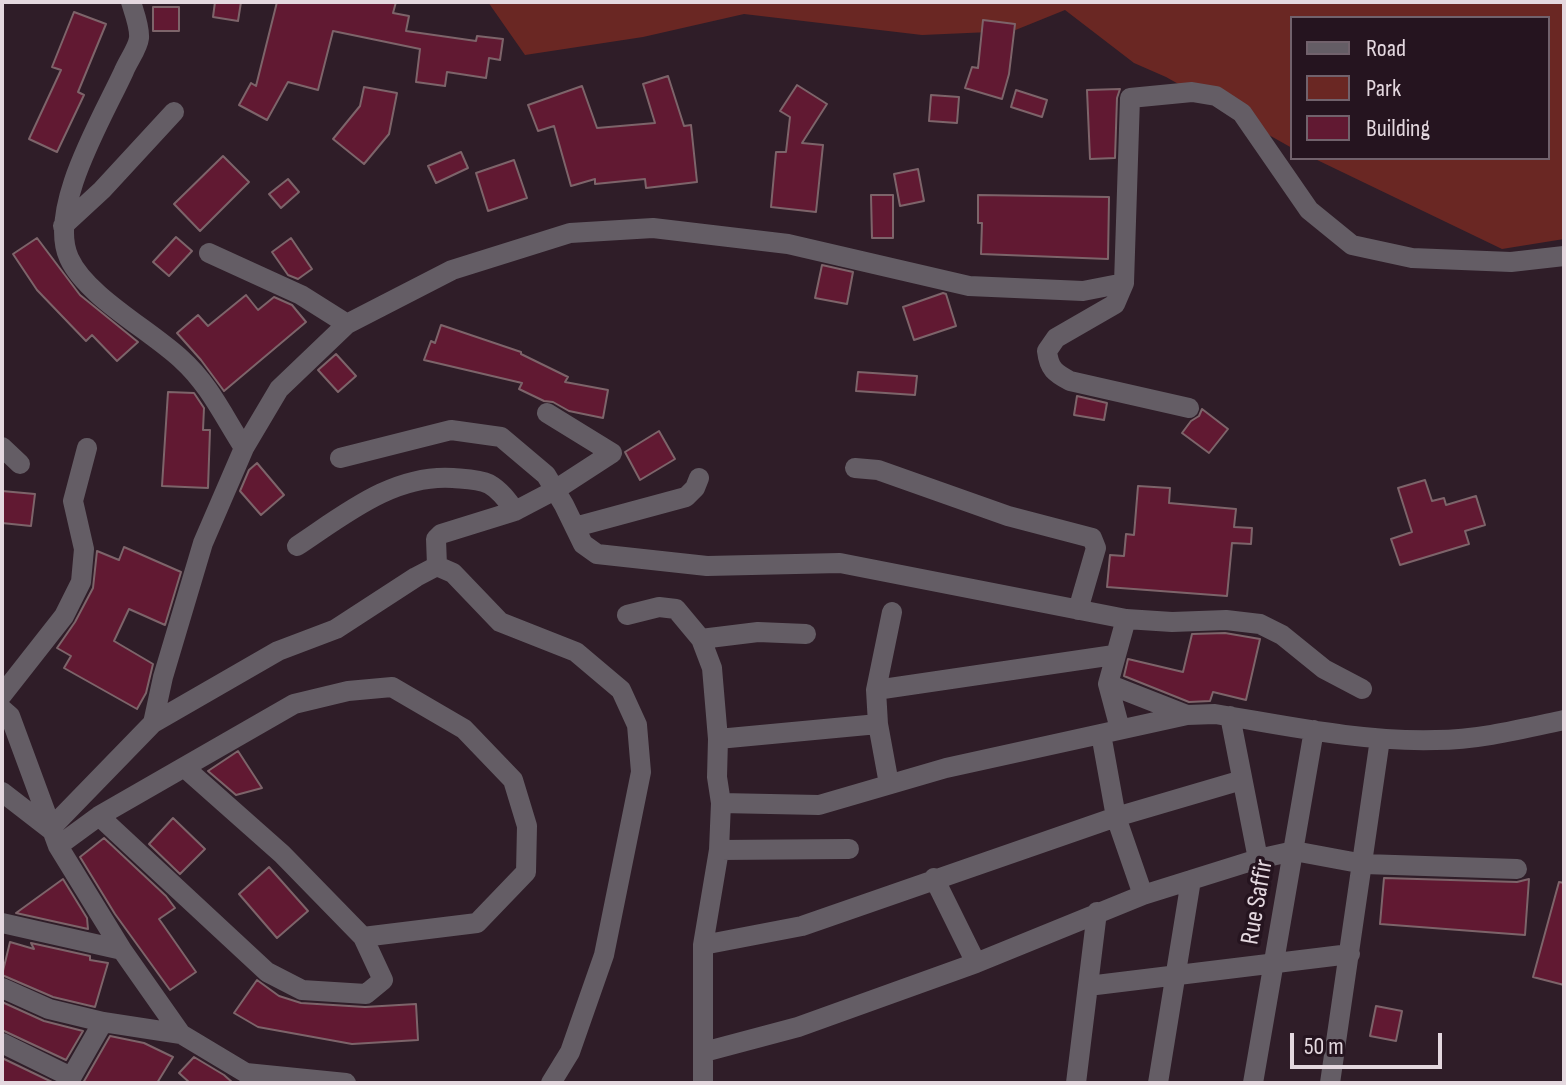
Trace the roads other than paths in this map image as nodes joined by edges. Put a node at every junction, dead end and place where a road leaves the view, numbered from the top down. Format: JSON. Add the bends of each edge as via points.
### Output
{"nodes":[{"id":1,"x":131,"y":2,"type":"edge"},
{"id":2,"x":174,"y":112,"type":"dead end"},
{"id":3,"x":63,"y":226,"type":"junction"},
{"id":4,"x":209,"y":253,"type":"dead end"},
{"id":5,"x":1564,"y":256,"type":"edge"},
{"id":6,"x":1124,"y":283,"type":"junction"},
{"id":7,"x":347,"y":324,"type":"junction"},
{"id":8,"x":1189,"y":408,"type":"dead end"},
{"id":9,"x":547,"y":413,"type":"dead end"},
{"id":10,"x":2,"y":447,"type":"edge"},
{"id":11,"x":87,"y":448,"type":"dead end"},
{"id":12,"x":244,"y":448,"type":"junction"},
{"id":13,"x":340,"y":458,"type":"dead end"},
{"id":14,"x":20,"y":464,"type":"dead end"},
{"id":15,"x":855,"y":468,"type":"dead end"},
{"id":16,"x":699,"y":478,"type":"dead end"},
{"id":17,"x":555,"y":490,"type":"junction"},
{"id":18,"x":515,"y":511,"type":"junction"},
{"id":19,"x":575,"y":527,"type":"junction"},
{"id":20,"x":297,"y":546,"type":"dead end"},
{"id":21,"x":437,"y":566,"type":"junction"},
{"id":22,"x":1078,"y":610,"type":"junction"},
{"id":23,"x":892,"y":612,"type":"dead end"},
{"id":24,"x":627,"y":615,"type":"dead end"},
{"id":25,"x":1126,"y":619,"type":"junction"},
{"id":26,"x":806,"y":634,"type":"dead end"},
{"id":27,"x":701,"y":639,"type":"junction"},
{"id":28,"x":1114,"y":655,"type":"junction"},
{"id":29,"x":1108,"y":684,"type":"junction"},
{"id":30,"x":1362,"y":689,"type":"dead end"},
{"id":31,"x":876,"y":690,"type":"junction"},
{"id":32,"x":2,"y":695,"type":"edge"},
{"id":33,"x":2,"y":709,"type":"edge"},
{"id":34,"x":1187,"y":715,"type":"junction"},
{"id":35,"x":1230,"y":716,"type":"junction"},
{"id":36,"x":1564,"y":720,"type":"edge"},
{"id":37,"x":153,"y":723,"type":"junction"},
{"id":38,"x":878,"y":724,"type":"junction"},
{"id":39,"x":1314,"y":730,"type":"junction"},
{"id":40,"x":1110,"y":732,"type":"junction"},
{"id":41,"x":718,"y":739,"type":"junction"},
{"id":42,"x":1380,"y":739,"type":"junction"},
{"id":43,"x":185,"y":768,"type":"junction"},
{"id":44,"x":1242,"y":780,"type":"junction"},
{"id":45,"x":889,"y":784,"type":"junction"},
{"id":46,"x":2,"y":792,"type":"edge"},
{"id":47,"x":721,"y":803,"type":"junction"},
{"id":48,"x":99,"y":816,"type":"junction"},
{"id":49,"x":1116,"y":817,"type":"junction"},
{"id":50,"x":54,"y":837,"type":"junction"},
{"id":51,"x":849,"y":849,"type":"dead end"},
{"id":52,"x":719,"y":850,"type":"junction"},
{"id":53,"x":1294,"y":851,"type":"junction"},
{"id":54,"x":1258,"y":859,"type":"junction"},
{"id":55,"x":1364,"y":864,"type":"junction"},
{"id":56,"x":1517,"y":869,"type":"dead end"},
{"id":57,"x":934,"y":878,"type":"junction"},
{"id":58,"x":1191,"y":880,"type":"junction"},
{"id":59,"x":1143,"y":895,"type":"junction"},
{"id":60,"x":1097,"y":912,"type":"junction"},
{"id":61,"x":2,"y":923,"type":"edge"},
{"id":62,"x":363,"y":937,"type":"junction"},
{"id":63,"x":703,"y":945,"type":"junction"},
{"id":64,"x":122,"y":950,"type":"junction"},
{"id":65,"x":1350,"y":954,"type":"junction"},
{"id":66,"x":976,"y":963,"type":"junction"},
{"id":67,"x":1274,"y":963,"type":"junction"},
{"id":68,"x":1175,"y":975,"type":"junction"},
{"id":69,"x":1088,"y":986,"type":"junction"},
{"id":70,"x":2,"y":988,"type":"edge"},
{"id":71,"x":103,"y":1022,"type":"junction"},
{"id":72,"x":181,"y":1034,"type":"junction"},
{"id":73,"x":2,"y":1043,"type":"edge"},
{"id":74,"x":704,"y":1052,"type":"junction"},
{"id":75,"x":248,"y":1078,"type":"edge"},
{"id":76,"x":70,"y":1080,"type":"edge"},
{"id":77,"x":346,"y":1083,"type":"edge"},
{"id":78,"x":551,"y":1083,"type":"edge"},
{"id":79,"x":703,"y":1083,"type":"edge"},
{"id":80,"x":1076,"y":1083,"type":"edge"},
{"id":81,"x":1158,"y":1083,"type":"edge"},
{"id":82,"x":1253,"y":1083,"type":"edge"},
{"id":83,"x":1330,"y":1083,"type":"edge"}],
"edges":[{"from":1,"to":3,"type":"street","via":[[139,38],[69,189]]},
{"from":2,"to":3,"type":"street"},
{"from":3,"to":12,"type":"street","via":[[69,259],[85,280],[182,360],[208,388]]},
{"from":4,"to":7,"type":"street","via":[[301,295]]},
{"from":5,"to":6,"type":"street","via":[[1511,262],[1412,258],[1352,245],[1309,210],[1242,113],[1216,96],[1192,92],[1130,98]]},
{"from":6,"to":7,"type":"street","via":[[1083,291],[969,286],[788,244],[653,228],[570,233],[541,242],[452,270]]},
{"from":6,"to":8,"type":"street","via":[[1115,304],[1056,338],[1047,351],[1049,364],[1070,381]]},
{"from":7,"to":12,"type":"street","via":[[279,389]]},
{"from":9,"to":17,"type":"street","via":[[612,453]]},
{"from":10,"to":14,"type":"street"},
{"from":11,"to":32,"type":"street","via":[[73,501],[84,549],[81,582],[64,616]]},
{"from":12,"to":37,"type":"street","via":[[203,543]]},
{"from":13,"to":17,"type":"street","via":[[451,430],[501,437],[546,475]]},
{"from":15,"to":22,"type":"street","via":[[878,470],[1008,516],[1092,538],[1096,548]]},
{"from":16,"to":19,"type":"street","via":[[686,497]]},
{"from":17,"to":18,"type":"street"},
{"from":17,"to":19,"type":"street"},
{"from":18,"to":20,"type":"street","via":[[487,483],[433,477],[398,485],[359,504]]},
{"from":18,"to":21,"type":"street","via":[[441,534],[436,539]]},
{"from":19,"to":22,"type":"street","via":[[583,544],[597,554],[707,566],[840,563]]},
{"from":21,"to":37,"type":"street","via":[[336,629],[278,651]]},
{"from":21,"to":78,"type":"street","via":[[453,573],[500,622],[576,652],[621,690],[637,725],[641,772],[604,955],[570,1052]]},
{"from":22,"to":25,"type":"street"},
{"from":23,"to":31,"type":"street"},
{"from":24,"to":27,"type":"street","via":[[659,607],[676,609]]},
{"from":25,"to":28,"type":"street"},
{"from":25,"to":30,"type":"street","via":[[1260,624]]},
{"from":26,"to":27,"type":"street","via":[[758,632]]},
{"from":27,"to":41,"type":"street","via":[[712,668]]},
{"from":28,"to":29,"type":"street"},
{"from":28,"to":31,"type":"street"},
{"from":29,"to":34,"type":"street"},
{"from":29,"to":40,"type":"street"},
{"from":31,"to":38,"type":"street"},
{"from":33,"to":50,"type":"street","via":[[10,716]]},
{"from":34,"to":35,"type":"street"},
{"from":34,"to":40,"type":"street"},
{"from":35,"to":39,"type":"street"},
{"from":35,"to":44,"type":"street"},
{"from":36,"to":42,"type":"street","via":[[1439,740]]},
{"from":37,"to":50,"type":"street"},
{"from":38,"to":41,"type":"street"},
{"from":38,"to":45,"type":"street"},
{"from":39,"to":42,"type":"street"},
{"from":39,"to":53,"type":"street","name":"Rue Saffir"},
{"from":40,"to":45,"type":"street"},
{"from":40,"to":49,"type":"street"},
{"from":41,"to":47,"type":"street"},
{"from":42,"to":55,"type":"street"},
{"from":43,"to":48,"type":"street"},
{"from":43,"to":62,"type":"street","via":[[282,854]]},
{"from":43,"to":62,"type":"street","via":[[294,704],[348,691],[392,687],[464,729],[513,780],[527,826],[526,872],[477,923]]},
{"from":44,"to":49,"type":"street"},
{"from":44,"to":54,"type":"street"},
{"from":45,"to":47,"type":"street","via":[[819,805]]},
{"from":46,"to":50,"type":"street"},
{"from":47,"to":52,"type":"street"},
{"from":48,"to":50,"type":"street"},
{"from":48,"to":62,"type":"street","via":[[267,972],[302,990],[366,994],[383,980]]},
{"from":49,"to":57,"type":"street"},
{"from":49,"to":59,"type":"street"},
{"from":50,"to":64,"type":"street"},
{"from":51,"to":52,"type":"street"},
{"from":52,"to":63,"type":"street"},
{"from":53,"to":54,"type":"street"},
{"from":53,"to":55,"type":"street"},
{"from":53,"to":67,"type":"street","name":"Rue Saffir"},
{"from":54,"to":58,"type":"street"},
{"from":55,"to":56,"type":"street"},
{"from":55,"to":65,"type":"street"},
{"from":57,"to":63,"type":"street","via":[[802,926]]},
{"from":57,"to":66,"type":"street"},
{"from":58,"to":59,"type":"street"},
{"from":58,"to":68,"type":"street"},
{"from":59,"to":60,"type":"street"},
{"from":60,"to":66,"type":"street"},
{"from":60,"to":69,"type":"street"},
{"from":61,"to":64,"type":"street"},
{"from":63,"to":74,"type":"street"},
{"from":64,"to":72,"type":"street"},
{"from":65,"to":67,"type":"street"},
{"from":65,"to":83,"type":"street"},
{"from":66,"to":74,"type":"street","via":[[798,1027]]},
{"from":67,"to":68,"type":"street"},
{"from":67,"to":82,"type":"street","name":"Rue Saffir"},
{"from":68,"to":69,"type":"street"},
{"from":68,"to":81,"type":"street"},
{"from":69,"to":80,"type":"street"},
{"from":70,"to":71,"type":"street","via":[[49,1009]]},
{"from":71,"to":72,"type":"street"},
{"from":71,"to":76,"type":"street"},
{"from":72,"to":75,"type":"street"},
{"from":73,"to":76,"type":"street"},
{"from":74,"to":79,"type":"street"},
{"from":75,"to":77,"type":"street"}]}
